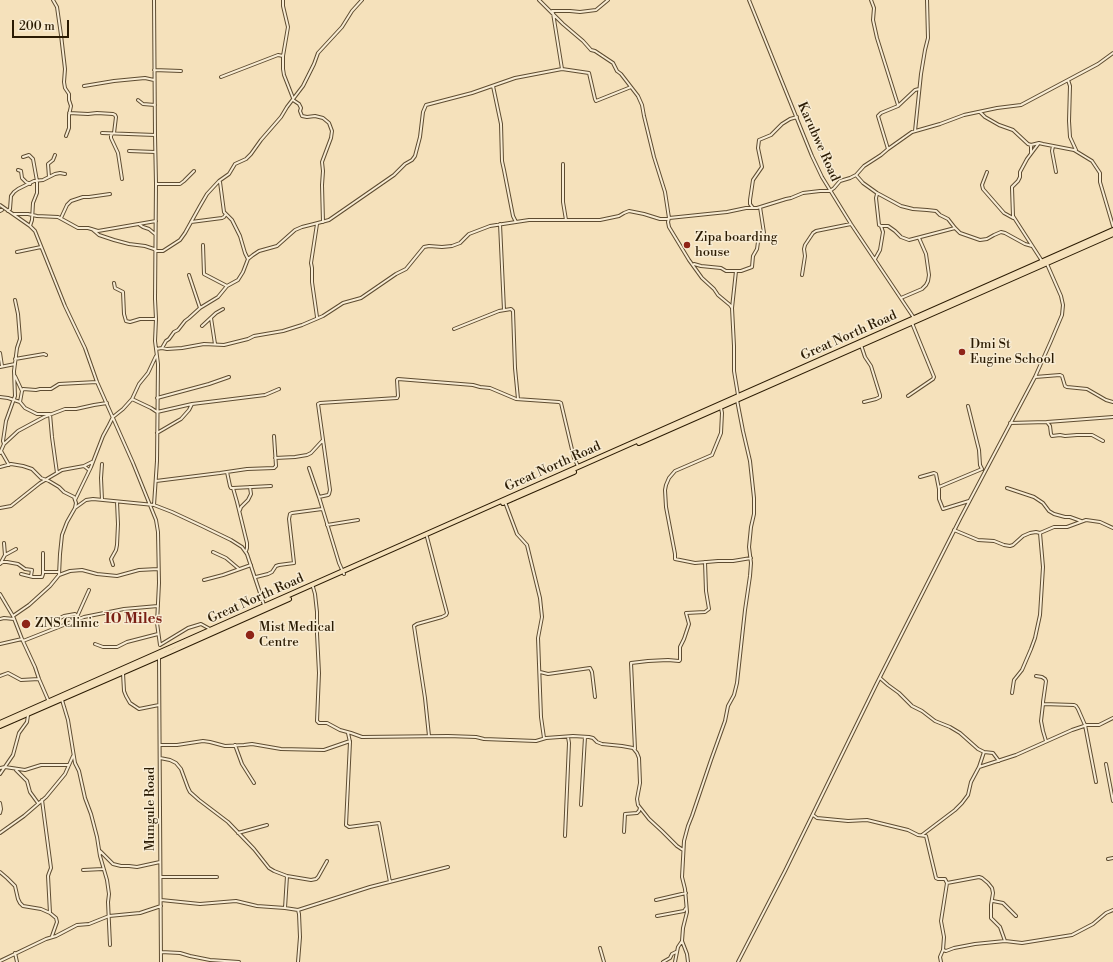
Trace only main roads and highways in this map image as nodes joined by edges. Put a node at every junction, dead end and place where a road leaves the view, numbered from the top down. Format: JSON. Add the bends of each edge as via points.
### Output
{"nodes":[{"id":1,"x":1113,"y":230,"type":"edge"},
{"id":2,"x":1113,"y":234,"type":"edge"},
{"id":3,"x":1044,"y":263,"type":"junction"},
{"id":4,"x":914,"y":321,"type":"junction"},
{"id":5,"x":738,"y":398,"type":"junction"},
{"id":6,"x":343,"y":573,"type":"junction"},
{"id":7,"x":266,"y":607,"type":"junction"},
{"id":8,"x":49,"y":703,"type":"junction"},
{"id":9,"x":0,"y":722,"type":"edge"},
{"id":10,"x":0,"y":726,"type":"edge"}],
"edges":[{"from":1,"to":3,"type":"highway","name":"Great North Road"},
{"from":2,"to":3,"type":"highway","name":"Great North Road"},
{"from":3,"to":4,"type":"highway","name":"Great North Road"},
{"from":4,"to":5,"type":"highway","name":"Great North Road"},
{"from":4,"to":5,"type":"highway","name":"Great North Road"},
{"from":5,"to":6,"type":"highway","name":"Great North Road"},
{"from":5,"to":6,"type":"highway","name":"Great North Road"},
{"from":6,"to":7,"type":"highway","name":"Great North Road"},
{"from":6,"to":7,"type":"highway","name":"Great North Road"},
{"from":7,"to":8,"type":"highway","name":"Great North Road","via":[[211,629]]},
{"from":7,"to":8,"type":"highway","name":"Great North Road","via":[[62,700]]},
{"from":8,"to":9,"type":"highway","name":"Great North Road"},
{"from":8,"to":10,"type":"highway","name":"Great North Road"}]}
